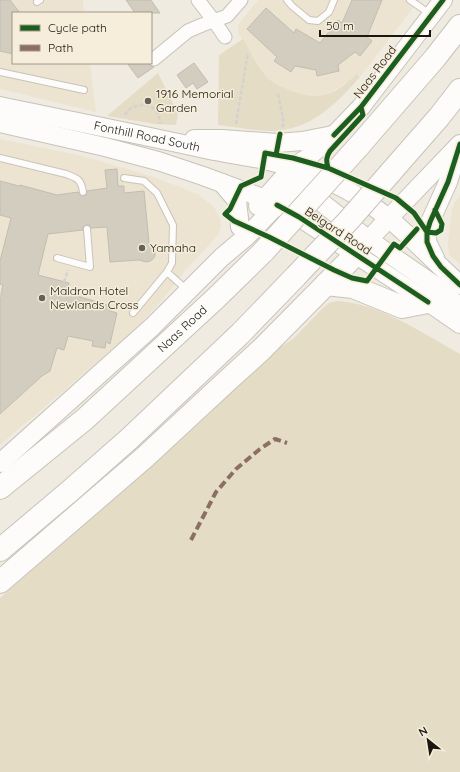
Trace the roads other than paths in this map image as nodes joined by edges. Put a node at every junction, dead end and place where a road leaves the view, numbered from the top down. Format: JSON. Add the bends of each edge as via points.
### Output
{"nodes":[{"id":1,"x":198,"y":0,"type":"edge"},
{"id":2,"x":241,"y":0,"type":"edge"},
{"id":3,"x":287,"y":0,"type":"edge"},
{"id":4,"x":334,"y":0,"type":"edge"},
{"id":5,"x":410,"y":0,"type":"edge"},
{"id":6,"x":443,"y":0,"type":"edge"},
{"id":7,"x":431,"y":15,"type":"junction"},
{"id":8,"x":214,"y":21,"type":"junction"},
{"id":9,"x":460,"y":26,"type":"edge"},
{"id":10,"x":225,"y":37,"type":"dead end"},
{"id":11,"x":154,"y":58,"type":"dead end"},
{"id":12,"x":0,"y":72,"type":"edge"},
{"id":13,"x":84,"y":90,"type":"dead end"},
{"id":14,"x":460,"y":90,"type":"edge"},
{"id":15,"x":0,"y":106,"type":"edge"},
{"id":16,"x":0,"y":123,"type":"edge"},
{"id":17,"x":159,"y":132,"type":"junction"},
{"id":18,"x":334,"y":135,"type":"junction"},
{"id":19,"x":460,"y":145,"type":"edge"},
{"id":20,"x":0,"y":158,"type":"edge"},
{"id":21,"x":305,"y":174,"type":"junction"},
{"id":22,"x":124,"y":178,"type":"dead end"},
{"id":23,"x":222,"y":183,"type":"junction"},
{"id":24,"x":83,"y":192,"type":"dead end"},
{"id":25,"x":271,"y":202,"type":"junction"},
{"id":26,"x":388,"y":218,"type":"junction"},
{"id":27,"x":240,"y":226,"type":"junction"},
{"id":28,"x":87,"y":229,"type":"dead end"},
{"id":29,"x":362,"y":247,"type":"junction"},
{"id":30,"x":222,"y":257,"type":"junction"},
{"id":31,"x":57,"y":258,"type":"dead end"},
{"id":32,"x":441,"y":267,"type":"junction"},
{"id":33,"x":167,"y":272,"type":"junction"},
{"id":34,"x":326,"y":284,"type":"junction"},
{"id":35,"x":460,"y":285,"type":"edge"},
{"id":36,"x":188,"y":291,"type":"junction"},
{"id":37,"x":428,"y":302,"type":"junction"},
{"id":38,"x":460,"y":307,"type":"edge"},
{"id":39,"x":132,"y":313,"type":"dead end"},
{"id":40,"x":460,"y":324,"type":"edge"},
{"id":41,"x":0,"y":463,"type":"edge"},
{"id":42,"x":0,"y":488,"type":"edge"},
{"id":43,"x":0,"y":550,"type":"edge"},
{"id":44,"x":0,"y":582,"type":"edge"}],
"edges":[{"from":1,"to":8,"type":"street"},
{"from":2,"to":8,"type":"street","via":[[227,16]]},
{"from":3,"to":4,"type":"lane","via":[[309,20],[318,21],[329,12]]},
{"from":5,"to":7,"type":"lane"},
{"from":6,"to":7,"type":"main road","name":"Naas Road"},
{"from":7,"to":18,"type":"main road","name":"Naas Road","via":[[361,107]]},
{"from":8,"to":10,"type":"street"},
{"from":8,"to":11,"type":"street","via":[[188,31]]},
{"from":9,"to":42,"type":"highway","name":"Naas Road","bridge":true,"via":[[358,147],[264,251],[86,419]]},
{"from":12,"to":13,"type":"lane"},
{"from":14,"to":43,"type":"highway","bridge":true,"via":[[349,220],[242,333],[129,439]]},
{"from":15,"to":17,"type":"main road","name":"Fonthill Road South","via":[[79,123]]},
{"from":16,"to":23,"type":"main road","name":"Fonthill Road South","via":[[158,161]]},
{"from":17,"to":18,"type":"main road","via":[[233,140],[279,138],[302,141]]},
{"from":17,"to":21,"type":"main road","name":"Fonthill Road South","via":[[225,153],[264,160]]},
{"from":18,"to":21,"type":"main road","name":"Naas Road","via":[[306,159]]},
{"from":19,"to":26,"type":"main road"},
{"from":19,"to":32,"type":"main road","via":[[427,232],[427,242]]},
{"from":20,"to":24,"type":"lane","via":[[71,176],[82,184]]},
{"from":21,"to":25,"type":"main road","name":"Naas Road","via":[[297,184]]},
{"from":21,"to":26,"type":"main road","via":[[353,193]]},
{"from":21,"to":29,"type":"main road","via":[[307,190]]},
{"from":22,"to":33,"type":"lane","via":[[144,181],[157,193],[173,225],[172,263]]},
{"from":23,"to":25,"type":"main road","name":"Fonthill Road South"},
{"from":23,"to":27,"type":"main road","via":[[237,202]]},
{"from":25,"to":27,"type":"main road"},
{"from":25,"to":29,"type":"main road","name":"Belgard Road"},
{"from":25,"to":30,"type":"main road","via":[[247,236]]},
{"from":26,"to":29,"type":"main road"},
{"from":26,"to":32,"type":"main road"},
{"from":27,"to":30,"type":"main road","via":[[229,239]]},
{"from":28,"to":31,"type":"lane","via":[[90,267]]},
{"from":29,"to":34,"type":"highway"},
{"from":29,"to":37,"type":"main road","name":"Belgard Road"},
{"from":29,"to":38,"type":"main road","via":[[434,285]]},
{"from":30,"to":36,"type":"main road"},
{"from":32,"to":35,"type":"main road"},
{"from":33,"to":36,"type":"lane"},
{"from":33,"to":39,"type":"lane"},
{"from":34,"to":37,"type":"highway","via":[[353,287],[402,307]]},
{"from":34,"to":44,"type":"highway","via":[[261,350],[145,457]]},
{"from":36,"to":41,"type":"main road","via":[[152,327]]},
{"from":37,"to":40,"type":"main road","name":"Belgard Road"}]}
